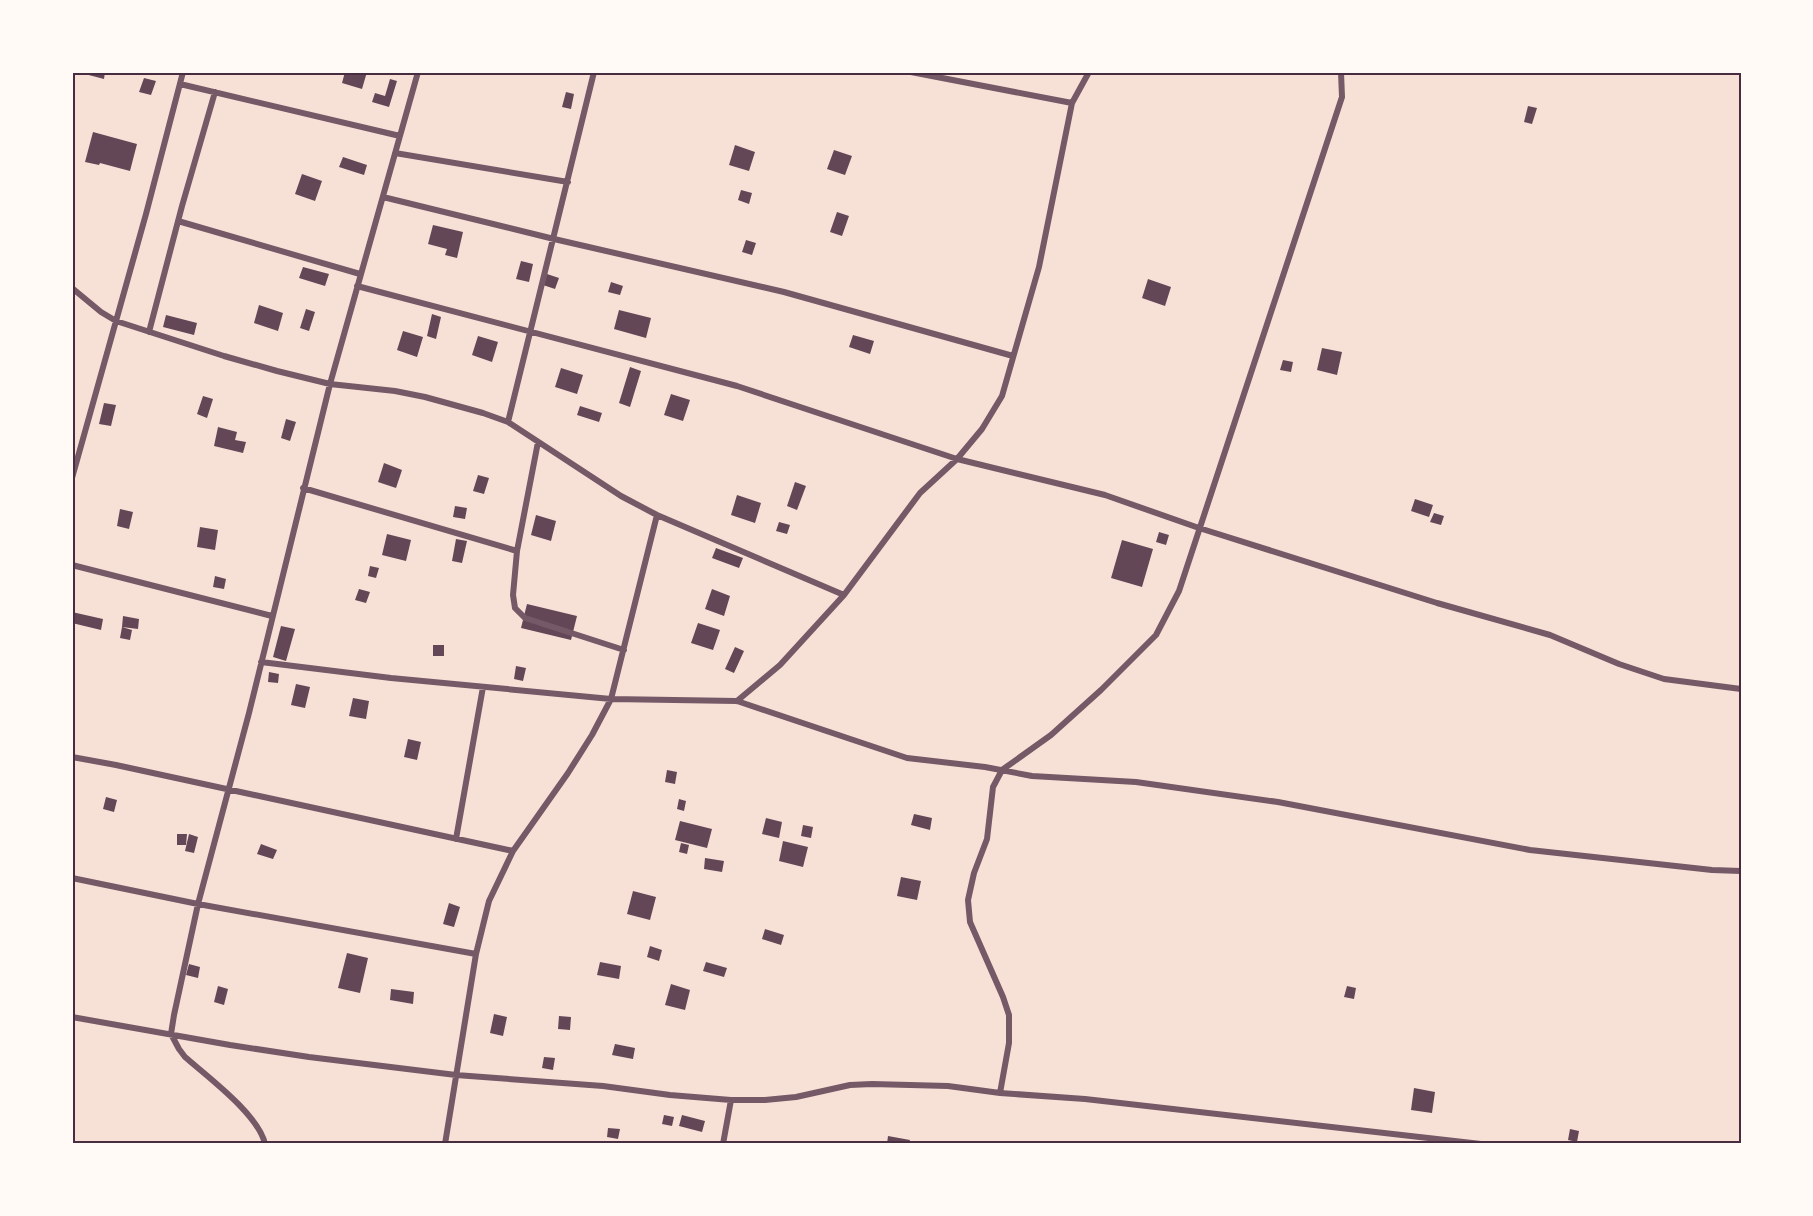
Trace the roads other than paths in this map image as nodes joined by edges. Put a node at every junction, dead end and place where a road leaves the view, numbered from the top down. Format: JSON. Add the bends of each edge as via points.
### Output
{"nodes":[{"id":1,"x":183,"y":72,"type":"edge"},
{"id":2,"x":418,"y":72,"type":"edge"},
{"id":3,"x":594,"y":72,"type":"edge"},
{"id":4,"x":911,"y":72,"type":"edge"},
{"id":5,"x":1089,"y":72,"type":"edge"},
{"id":6,"x":1341,"y":72,"type":"edge"},
{"id":7,"x":180,"y":84,"type":"junction"},
{"id":8,"x":215,"y":92,"type":"junction"},
{"id":9,"x":1072,"y":103,"type":"junction"},
{"id":10,"x":400,"y":136,"type":"junction"},
{"id":11,"x":395,"y":153,"type":"junction"},
{"id":12,"x":568,"y":182,"type":"junction"},
{"id":13,"x":383,"y":197,"type":"junction"},
{"id":14,"x":178,"y":221,"type":"junction"},
{"id":15,"x":554,"y":239,"type":"junction"},
{"id":16,"x":360,"y":274,"type":"junction"},
{"id":17,"x":357,"y":286,"type":"junction"},
{"id":18,"x":72,"y":288,"type":"edge"},
{"id":19,"x":116,"y":321,"type":"junction"},
{"id":20,"x":149,"y":332,"type":"junction"},
{"id":21,"x":531,"y":332,"type":"junction"},
{"id":22,"x":1013,"y":356,"type":"junction"},
{"id":23,"x":330,"y":384,"type":"junction"},
{"id":24,"x":508,"y":422,"type":"junction"},
{"id":25,"x":538,"y":442,"type":"junction"},
{"id":26,"x":72,"y":446,"type":"edge"},
{"id":27,"x":80,"y":448,"type":"junction"},
{"id":28,"x":957,"y":459,"type":"junction"},
{"id":29,"x":72,"y":478,"type":"edge"},
{"id":30,"x":303,"y":488,"type":"junction"},
{"id":31,"x":657,"y":515,"type":"junction"},
{"id":32,"x":1199,"y":528,"type":"junction"},
{"id":33,"x":517,"y":551,"type":"junction"},
{"id":34,"x":72,"y":565,"type":"edge"},
{"id":35,"x":844,"y":595,"type":"junction"},
{"id":36,"x":272,"y":616,"type":"junction"},
{"id":37,"x":624,"y":650,"type":"junction"},
{"id":38,"x":261,"y":662,"type":"junction"},
{"id":39,"x":483,"y":687,"type":"junction"},
{"id":40,"x":1741,"y":689,"type":"edge"},
{"id":41,"x":611,"y":699,"type":"junction"},
{"id":42,"x":737,"y":701,"type":"junction"},
{"id":43,"x":72,"y":757,"type":"edge"},
{"id":44,"x":1002,"y":770,"type":"junction"},
{"id":45,"x":229,"y":790,"type":"junction"},
{"id":46,"x":456,"y":839,"type":"junction"},
{"id":47,"x":513,"y":851,"type":"junction"},
{"id":48,"x":1741,"y":871,"type":"edge"},
{"id":49,"x":72,"y":878,"type":"edge"},
{"id":50,"x":198,"y":904,"type":"junction"},
{"id":51,"x":476,"y":954,"type":"junction"},
{"id":52,"x":72,"y":1017,"type":"edge"},
{"id":53,"x":171,"y":1034,"type":"junction"},
{"id":54,"x":456,"y":1075,"type":"junction"},
{"id":55,"x":1000,"y":1093,"type":"junction"},
{"id":56,"x":731,"y":1100,"type":"junction"},
{"id":57,"x":265,"y":1144,"type":"edge"},
{"id":58,"x":445,"y":1144,"type":"edge"},
{"id":59,"x":723,"y":1144,"type":"edge"},
{"id":60,"x":1481,"y":1144,"type":"edge"}],
"edges":[{"from":1,"to":7,"type":"street"},
{"from":2,"to":10,"type":"street"},
{"from":3,"to":12,"type":"street"},
{"from":4,"to":9,"type":"street"},
{"from":5,"to":9,"type":"street"},
{"from":6,"to":32,"type":"street","via":[[1342,97]]},
{"from":7,"to":8,"type":"street"},
{"from":7,"to":19,"type":"street"},
{"from":8,"to":10,"type":"street"},
{"from":8,"to":14,"type":"street"},
{"from":9,"to":22,"type":"street","via":[[1040,267]]},
{"from":10,"to":11,"type":"street"},
{"from":11,"to":12,"type":"street"},
{"from":11,"to":13,"type":"street"},
{"from":12,"to":15,"type":"street"},
{"from":13,"to":15,"type":"street"},
{"from":13,"to":16,"type":"street"},
{"from":14,"to":16,"type":"street"},
{"from":14,"to":20,"type":"street"},
{"from":15,"to":21,"type":"street"},
{"from":15,"to":22,"type":"street","via":[[784,292]]},
{"from":16,"to":17,"type":"street"},
{"from":17,"to":21,"type":"street"},
{"from":17,"to":23,"type":"street"},
{"from":18,"to":19,"type":"street"},
{"from":19,"to":20,"type":"street"},
{"from":19,"to":27,"type":"street"},
{"from":20,"to":23,"type":"street"},
{"from":21,"to":24,"type":"street"},
{"from":21,"to":28,"type":"street","via":[[737,386]]},
{"from":22,"to":28,"type":"street","via":[[1002,396]]},
{"from":23,"to":24,"type":"street","via":[[425,397]]},
{"from":23,"to":30,"type":"street"},
{"from":24,"to":25,"type":"street"},
{"from":25,"to":31,"type":"street"},
{"from":25,"to":33,"type":"street"},
{"from":26,"to":27,"type":"street"},
{"from":27,"to":29,"type":"street"},
{"from":28,"to":32,"type":"street","via":[[1105,495]]},
{"from":28,"to":35,"type":"street","via":[[920,493]]},
{"from":30,"to":33,"type":"street"},
{"from":30,"to":36,"type":"street"},
{"from":31,"to":35,"type":"street"},
{"from":31,"to":37,"type":"street"},
{"from":32,"to":40,"type":"street","via":[[1550,635],[1664,679]]},
{"from":32,"to":44,"type":"street","via":[[1179,591],[1156,635],[1051,735]]},
{"from":33,"to":37,"type":"street","via":[[513,595],[515,608],[525,618]]},
{"from":34,"to":36,"type":"street"},
{"from":35,"to":42,"type":"street","via":[[780,665]]},
{"from":36,"to":38,"type":"street"},
{"from":37,"to":41,"type":"street"},
{"from":38,"to":39,"type":"street"},
{"from":38,"to":45,"type":"street"},
{"from":39,"to":41,"type":"street"},
{"from":39,"to":46,"type":"street"},
{"from":41,"to":42,"type":"street"},
{"from":41,"to":47,"type":"street","via":[[574,764]]},
{"from":42,"to":44,"type":"street","via":[[907,758]]},
{"from":43,"to":45,"type":"street"},
{"from":44,"to":48,"type":"street","via":[[1032,776],[1136,782],[1278,802],[1530,850]]},
{"from":44,"to":55,"type":"street","via":[[993,787],[987,839],[968,900],[970,922],[1009,1015],[1009,1043]]},
{"from":45,"to":46,"type":"street"},
{"from":45,"to":50,"type":"street"},
{"from":46,"to":47,"type":"street"},
{"from":47,"to":51,"type":"street","via":[[489,901]]},
{"from":49,"to":50,"type":"street"},
{"from":50,"to":51,"type":"street"},
{"from":50,"to":53,"type":"street"},
{"from":51,"to":54,"type":"street"},
{"from":52,"to":53,"type":"street"},
{"from":53,"to":54,"type":"street","via":[[309,1057]]},
{"from":53,"to":57,"type":"street","via":[[185,1057],[253,1121]]},
{"from":54,"to":56,"type":"street"},
{"from":54,"to":58,"type":"street"},
{"from":55,"to":56,"type":"street","via":[[948,1086],[872,1084],[796,1097]]},
{"from":55,"to":60,"type":"street"},
{"from":56,"to":59,"type":"street"}]}
